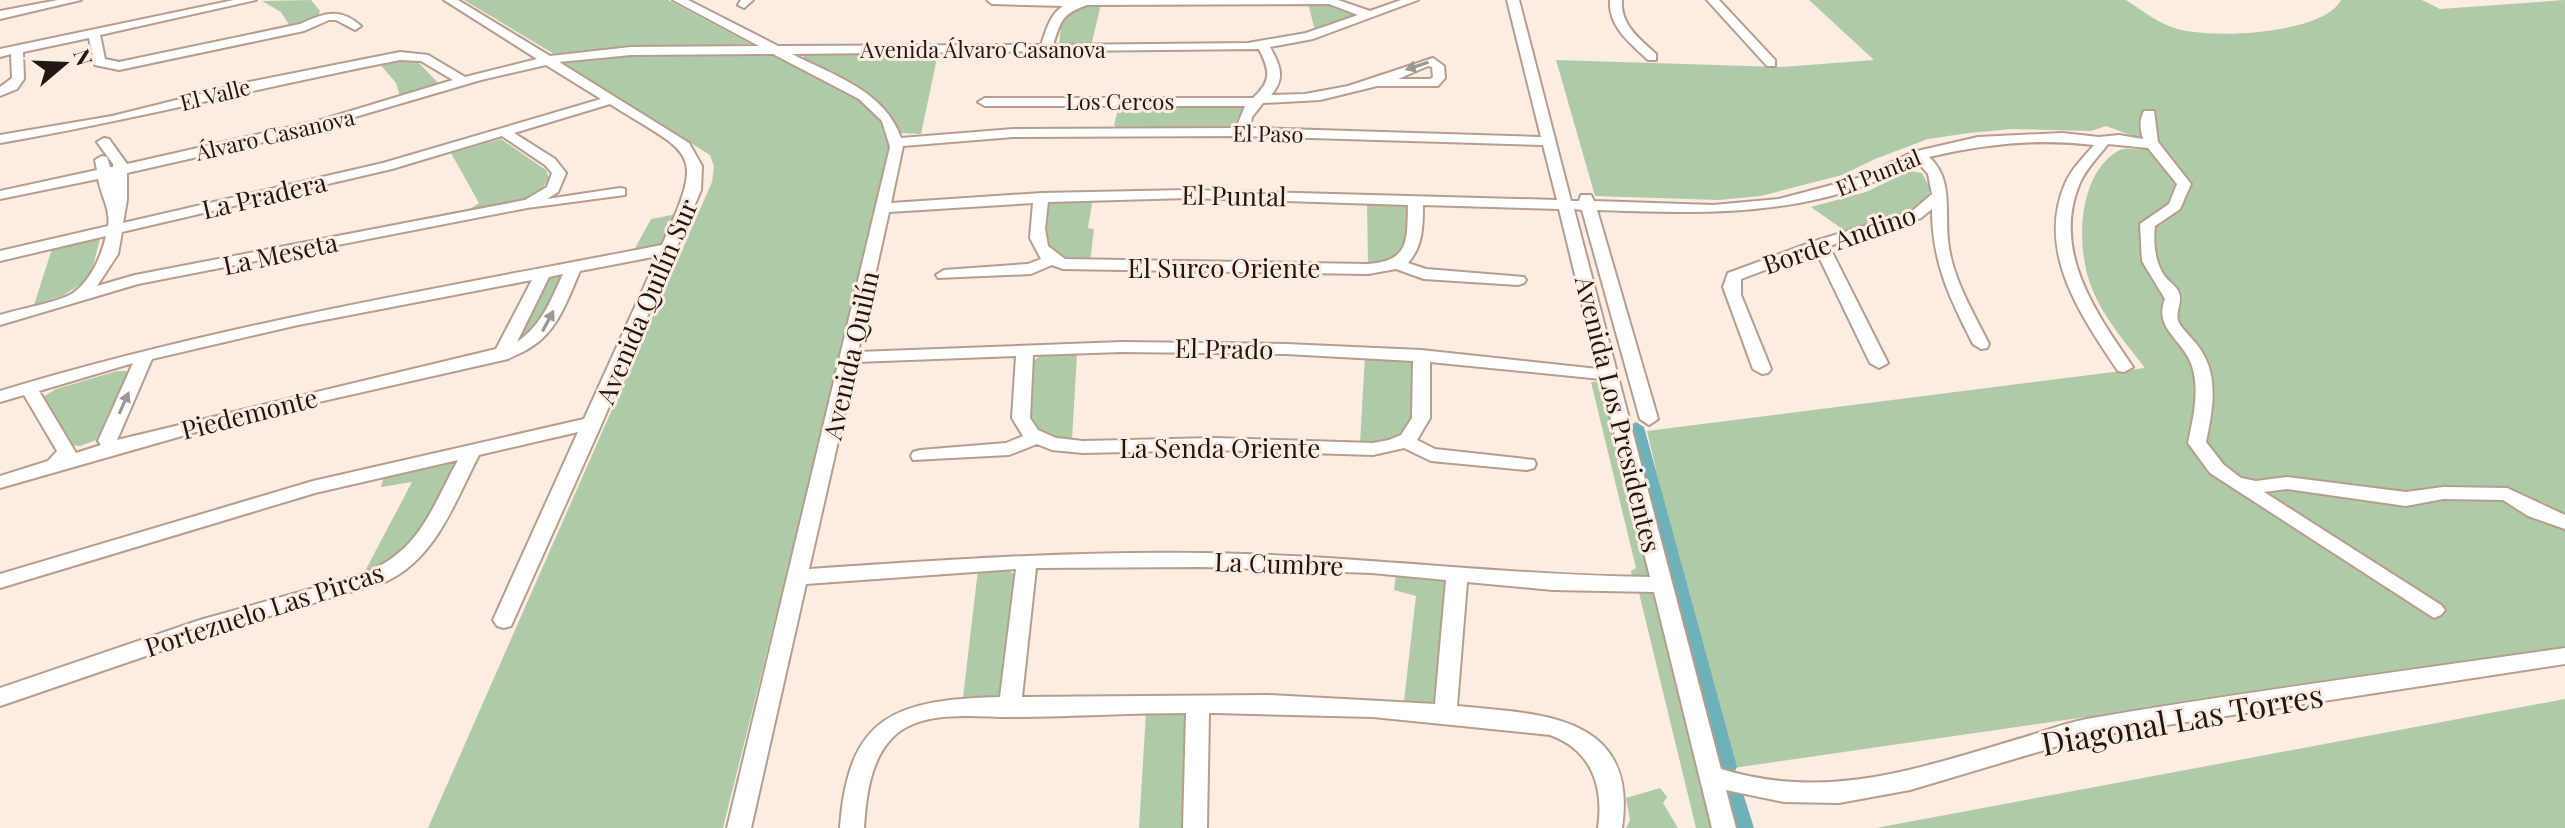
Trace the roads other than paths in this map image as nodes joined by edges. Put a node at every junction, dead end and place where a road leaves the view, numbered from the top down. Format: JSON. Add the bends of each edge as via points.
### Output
{"nodes":[{"id":1,"x":22,"y":0,"type":"edge"},
{"id":2,"x":75,"y":0,"type":"edge"},
{"id":3,"x":250,"y":0,"type":"edge"},
{"id":4,"x":321,"y":0,"type":"edge"},
{"id":5,"x":450,"y":0,"type":"edge"},
{"id":6,"x":679,"y":0,"type":"edge"},
{"id":7,"x":1325,"y":0,"type":"edge"},
{"id":8,"x":1412,"y":0,"type":"edge"},
{"id":9,"x":1513,"y":0,"type":"edge"},
{"id":10,"x":1616,"y":0,"type":"edge"},
{"id":11,"x":1713,"y":0,"type":"edge"},
{"id":12,"x":992,"y":1,"type":"edge"},
{"id":13,"x":1072,"y":5,"type":"junction"},
{"id":14,"x":14,"y":12,"type":"junction"},
{"id":15,"x":0,"y":15,"type":"edge"},
{"id":16,"x":327,"y":16,"type":"junction"},
{"id":17,"x":1368,"y":16,"type":"junction"},
{"id":18,"x":355,"y":26,"type":"dead end"},
{"id":19,"x":94,"y":33,"type":"junction"},
{"id":20,"x":1263,"y":45,"type":"junction"},
{"id":21,"x":17,"y":49,"type":"junction"},
{"id":22,"x":1051,"y":49,"type":"junction"},
{"id":23,"x":775,"y":50,"type":"junction"},
{"id":24,"x":0,"y":53,"type":"edge"},
{"id":25,"x":1652,"y":57,"type":"dead end"},
{"id":26,"x":546,"y":59,"type":"junction"},
{"id":27,"x":1771,"y":63,"type":"dead end"},
{"id":28,"x":1377,"y":82,"type":"dead end"},
{"id":29,"x":458,"y":84,"type":"junction"},
{"id":30,"x":4,"y":90,"type":"edge"},
{"id":31,"x":607,"y":98,"type":"junction"},
{"id":32,"x":1258,"y":100,"type":"junction"},
{"id":33,"x":1112,"y":101,"type":"junction"},
{"id":34,"x":985,"y":102,"type":"dead end"},
{"id":35,"x":2149,"y":114,"type":"dead end"},
{"id":36,"x":102,"y":122,"type":"junction"},
{"id":37,"x":504,"y":132,"type":"junction"},
{"id":38,"x":1242,"y":132,"type":"junction"},
{"id":39,"x":1107,"y":133,"type":"junction"},
{"id":40,"x":0,"y":139,"type":"edge"},
{"id":41,"x":896,"y":140,"type":"junction"},
{"id":42,"x":1549,"y":141,"type":"junction"},
{"id":43,"x":2099,"y":141,"type":"junction"},
{"id":44,"x":104,"y":142,"type":"junction"},
{"id":45,"x":2154,"y":145,"type":"junction"},
{"id":46,"x":1911,"y":157,"type":"junction"},
{"id":47,"x":121,"y":168,"type":"junction"},
{"id":48,"x":103,"y":172,"type":"junction"},
{"id":49,"x":1938,"y":190,"type":"junction"},
{"id":50,"x":620,"y":192,"type":"dead end"},
{"id":51,"x":547,"y":194,"type":"junction"},
{"id":52,"x":0,"y":195,"type":"edge"},
{"id":53,"x":1041,"y":197,"type":"junction"},
{"id":54,"x":1416,"y":200,"type":"junction"},
{"id":55,"x":564,"y":201,"type":"junction"},
{"id":56,"x":527,"y":204,"type":"junction"},
{"id":57,"x":884,"y":205,"type":"junction"},
{"id":58,"x":1588,"y":205,"type":"junction"},
{"id":59,"x":1566,"y":208,"type":"junction"},
{"id":60,"x":1916,"y":215,"type":"junction"},
{"id":61,"x":115,"y":221,"type":"junction"},
{"id":62,"x":1940,"y":223,"type":"junction"},
{"id":63,"x":1820,"y":244,"type":"junction"},
{"id":64,"x":666,"y":253,"type":"junction"},
{"id":65,"x":110,"y":254,"type":"junction"},
{"id":66,"x":0,"y":256,"type":"edge"},
{"id":67,"x":1051,"y":260,"type":"junction"},
{"id":68,"x":1397,"y":264,"type":"junction"},
{"id":69,"x":581,"y":265,"type":"junction"},
{"id":70,"x":544,"y":271,"type":"junction"},
{"id":71,"x":944,"y":275,"type":"dead end"},
{"id":72,"x":156,"y":276,"type":"junction"},
{"id":73,"x":1518,"y":280,"type":"dead end"},
{"id":74,"x":64,"y":301,"type":"junction"},
{"id":75,"x":0,"y":320,"type":"edge"},
{"id":76,"x":1981,"y":344,"type":"dead end"},
{"id":77,"x":1025,"y":351,"type":"junction"},
{"id":78,"x":502,"y":355,"type":"junction"},
{"id":79,"x":1421,"y":355,"type":"junction"},
{"id":80,"x":144,"y":357,"type":"junction"},
{"id":81,"x":848,"y":362,"type":"junction"},
{"id":82,"x":1879,"y":363,"type":"dead end"},
{"id":83,"x":2124,"y":367,"type":"dead end"},
{"id":84,"x":1762,"y":369,"type":"dead end"},
{"id":85,"x":1608,"y":370,"type":"junction"},
{"id":86,"x":29,"y":389,"type":"junction"},
{"id":87,"x":0,"y":397,"type":"edge"},
{"id":88,"x":1649,"y":419,"type":"dead end"},
{"id":89,"x":591,"y":428,"type":"junction"},
{"id":90,"x":1036,"y":438,"type":"junction"},
{"id":91,"x":1405,"y":441,"type":"junction"},
{"id":92,"x":110,"y":444,"type":"junction"},
{"id":93,"x":472,"y":451,"type":"junction"},
{"id":94,"x":920,"y":456,"type":"dead end"},
{"id":95,"x":60,"y":459,"type":"junction"},
{"id":96,"x":1527,"y":464,"type":"dead end"},
{"id":97,"x":0,"y":482,"type":"edge"},
{"id":98,"x":2234,"y":482,"type":"junction"},
{"id":99,"x":2565,"y":522,"type":"edge"},
{"id":100,"x":1027,"y":561,"type":"junction"},
{"id":101,"x":1457,"y":575,"type":"junction"},
{"id":102,"x":0,"y":581,"type":"edge"},
{"id":103,"x":797,"y":583,"type":"junction"},
{"id":104,"x":1662,"y":585,"type":"junction"},
{"id":105,"x":2434,"y":610,"type":"dead end"},
{"id":106,"x":504,"y":620,"type":"dead end"},
{"id":107,"x":2565,"y":656,"type":"edge"},
{"id":108,"x":0,"y":697,"type":"edge"},
{"id":109,"x":1198,"y":703,"type":"junction"},
{"id":110,"x":1010,"y":708,"type":"junction"},
{"id":111,"x":1445,"y":713,"type":"junction"},
{"id":112,"x":1710,"y":775,"type":"junction"},
{"id":113,"x":739,"y":828,"type":"edge"},
{"id":114,"x":852,"y":828,"type":"edge"},
{"id":115,"x":1195,"y":828,"type":"edge"},
{"id":116,"x":1610,"y":828,"type":"edge"},
{"id":117,"x":1724,"y":828,"type":"edge"}],
"edges":[{"from":1,"to":14,"type":"street"},
{"from":2,"to":14,"type":"street"},
{"from":3,"to":19,"type":"street"},
{"from":4,"to":16,"type":"street"},
{"from":5,"to":26,"type":"street","name":"Avenida Quilín Sur"},
{"from":6,"to":23,"type":"street"},
{"from":7,"to":13,"type":"street"},
{"from":7,"to":17,"type":"street"},
{"from":8,"to":17,"type":"street","name":"Avenida Álvaro Casanova"},
{"from":9,"to":42,"type":"street","name":"Avenida Los Presidentes"},
{"from":10,"to":25,"type":"street","via":[[1621,25]]},
{"from":11,"to":27,"type":"street"},
{"from":12,"to":13,"type":"street"},
{"from":13,"to":22,"type":"street","via":[[1059,17]]},
{"from":14,"to":15,"type":"street"},
{"from":16,"to":18,"type":"street","via":[[339,16]]},
{"from":16,"to":19,"type":"street","via":[[298,29],[110,66],[99,62]]},
{"from":17,"to":20,"type":"street","name":"Avenida Álvaro Casanova"},
{"from":19,"to":21,"type":"street"},
{"from":20,"to":22,"type":"street","name":"Avenida Álvaro Casanova"},
{"from":20,"to":32,"type":"street","via":[[1277,74],[1273,87]]},
{"from":21,"to":24,"type":"street"},
{"from":21,"to":30,"type":"street","via":[[18,79]]},
{"from":22,"to":23,"type":"street","name":"Avenida Álvaro Casanova"},
{"from":23,"to":26,"type":"street","name":"Avenida Álvaro Casanova","via":[[615,52]]},
{"from":23,"to":41,"type":"street","via":[[864,96],[883,113]]},
{"from":26,"to":29,"type":"street","name":"Álvaro Casanova"},
{"from":26,"to":31,"type":"street","name":"Avenida Quilín Sur"},
{"from":28,"to":32,"type":"street","name":"Los Cercos"},
{"from":29,"to":36,"type":"street","name":"El Valle","via":[[429,61],[412,56],[241,87]]},
{"from":29,"to":47,"type":"street","name":"Álvaro Casanova","via":[[298,130]]},
{"from":31,"to":37,"type":"street","name":"La Pradera"},
{"from":31,"to":64,"type":"street","name":"Avenida Quilín Sur","via":[[682,144],[695,161],[695,189]]},
{"from":32,"to":33,"type":"street","name":"Los Cercos"},
{"from":32,"to":38,"type":"street","via":[[1246,111]]},
{"from":33,"to":34,"type":"street","name":"Los Cercos"},
{"from":33,"to":39,"type":"street"},
{"from":35,"to":45,"type":"street","via":[[2144,124]]},
{"from":36,"to":40,"type":"street","name":"El Valle"},
{"from":36,"to":44,"type":"street"},
{"from":37,"to":51,"type":"street","via":[[558,170],[559,179]]},
{"from":37,"to":61,"type":"street","name":"La Pradera","via":[[377,169]]},
{"from":38,"to":39,"type":"street","name":"El Paso"},
{"from":38,"to":42,"type":"street","name":"El Paso"},
{"from":39,"to":41,"type":"street","name":"El Paso"},
{"from":41,"to":57,"type":"street","name":"Avenida Quilín"},
{"from":42,"to":59,"type":"street","name":"Avenida Los Presidentes"},
{"from":43,"to":45,"type":"street","name":"El Puntal"},
{"from":43,"to":46,"type":"street","name":"El Puntal","via":[[2003,138]]},
{"from":43,"to":83,"type":"street","via":[[2069,191],[2063,236],[2076,290]]},
{"from":44,"to":47,"type":"street"},
{"from":44,"to":48,"type":"street"},
{"from":45,"to":98,"type":"street","via":[[2184,184],[2175,206],[2148,224],[2147,248],[2159,282],[2173,299],[2169,323],[2197,357],[2205,401],[2197,443]]},
{"from":46,"to":49,"type":"street","name":"Borde Andino"},
{"from":46,"to":58,"type":"street","name":"El Puntal","via":[[1847,186],[1793,200],[1739,208]]},
{"from":47,"to":48,"type":"street","name":"Álvaro Casanova"},
{"from":47,"to":61,"type":"street"},
{"from":48,"to":52,"type":"street","name":"Álvaro Casanova"},
{"from":48,"to":61,"type":"street"},
{"from":49,"to":60,"type":"street","name":"Borde Andino"},
{"from":49,"to":62,"type":"street"},
{"from":50,"to":55,"type":"street","name":"La Meseta"},
{"from":51,"to":55,"type":"street"},
{"from":51,"to":56,"type":"street"},
{"from":53,"to":54,"type":"street","name":"El Puntal","via":[[1213,194]]},
{"from":53,"to":57,"type":"street","name":"El Puntal"},
{"from":53,"to":67,"type":"street","via":[[1038,246]]},
{"from":54,"to":59,"type":"street","name":"El Puntal"},
{"from":54,"to":68,"type":"street","via":[[1413,248]]},
{"from":55,"to":56,"type":"street","name":"La Meseta"},
{"from":56,"to":72,"type":"street","name":"La Meseta"},
{"from":57,"to":81,"type":"street","name":"Avenida Quilín"},
{"from":58,"to":59,"type":"street","name":"El Puntal"},
{"from":58,"to":88,"type":"street","name":"Avenida Los Presidentes"},
{"from":59,"to":85,"type":"street","name":"Avenida Los Presidentes"},
{"from":60,"to":62,"type":"street"},
{"from":60,"to":63,"type":"street","name":"Borde Andino"},
{"from":61,"to":65,"type":"street"},
{"from":61,"to":66,"type":"street","name":"La Pradera"},
{"from":62,"to":76,"type":"street","via":[[1942,254]]},
{"from":63,"to":82,"type":"street"},
{"from":63,"to":84,"type":"street","name":"Borde Andino","via":[[1734,276],[1733,295]]},
{"from":64,"to":69,"type":"street"},
{"from":64,"to":89,"type":"street","name":"Avenida Quilín Sur"},
{"from":65,"to":72,"type":"street","via":[[125,271]]},
{"from":65,"to":74,"type":"street","via":[[95,281]]},
{"from":67,"to":68,"type":"street","name":"El Surco Oriente","via":[[1087,266],[1368,269]]},
{"from":67,"to":71,"type":"street","via":[[1031,269]]},
{"from":68,"to":73,"type":"street","via":[[1424,274]]},
{"from":69,"to":70,"type":"street"},
{"from":78,"to":69,"type":"street","name":"Piedemonte","one_way":true,"via":[[539,336]]},
{"from":70,"to":78,"type":"street"},
{"from":70,"to":80,"type":"street"},
{"from":72,"to":74,"type":"street","name":"La Meseta"},
{"from":74,"to":75,"type":"street","name":"La Meseta"},
{"from":77,"to":79,"type":"street","name":"El Prado","via":[[1188,347]]},
{"from":77,"to":81,"type":"street","name":"El Prado"},
{"from":77,"to":90,"type":"street","via":[[1021,418]]},
{"from":78,"to":92,"type":"street","name":"Piedemonte"},
{"from":79,"to":85,"type":"street","name":"El Prado"},
{"from":79,"to":91,"type":"street","via":[[1422,423]]},
{"from":80,"to":86,"type":"street","via":[[86,378]]},
{"from":92,"to":80,"type":"street","one_way":true},
{"from":81,"to":103,"type":"street","name":"Avenida Quilín"},
{"from":85,"to":104,"type":"street","name":"Avenida Los Presidentes"},
{"from":86,"to":87,"type":"street"},
{"from":86,"to":95,"type":"street"},
{"from":89,"to":93,"type":"street","via":[[538,443]]},
{"from":89,"to":106,"type":"street","name":"Avenida Quilín Sur"},
{"from":90,"to":91,"type":"street","name":"La Senda Oriente","via":[[1076,447],[1373,449]]},
{"from":90,"to":94,"type":"street","via":[[1009,449]]},
{"from":91,"to":96,"type":"street","via":[[1431,455]]},
{"from":92,"to":95,"type":"street","name":"Piedemonte"},
{"from":93,"to":102,"type":"street","via":[[266,500]]},
{"from":93,"to":108,"type":"street","name":"Portezuelo Las Pircas","via":[[422,544],[389,571]]},
{"from":95,"to":97,"type":"street"},
{"from":98,"to":99,"type":"street","via":[[2256,487],[2300,484],[2406,499],[2443,493],[2507,494]]},
{"from":98,"to":105,"type":"street"},
{"from":100,"to":101,"type":"street","name":"La Cumbre","via":[[1275,562]]},
{"from":100,"to":103,"type":"street","name":"La Cumbre","via":[[895,572],[856,582]]},
{"from":100,"to":110,"type":"street"},
{"from":101,"to":104,"type":"street","name":"La Cumbre"},
{"from":101,"to":111,"type":"street"},
{"from":103,"to":113,"type":"street","name":"Avenida Quilín"},
{"from":104,"to":112,"type":"street","name":"Avenida Los Presidentes"},
{"from":107,"to":112,"type":"street","name":"Diagonal Las Torres","via":[[2088,728],[1910,780],[1839,793],[1784,792]]},
{"from":109,"to":110,"type":"street"},
{"from":109,"to":111,"type":"street","via":[[1326,704]]},
{"from":109,"to":115,"type":"street"},
{"from":110,"to":114,"type":"street","via":[[921,712],[889,726],[865,765]]},
{"from":111,"to":116,"type":"street","via":[[1549,726],[1582,740],[1608,778],[1613,802]]},
{"from":112,"to":117,"type":"street","name":"Avenida Los Presidentes"}]}
